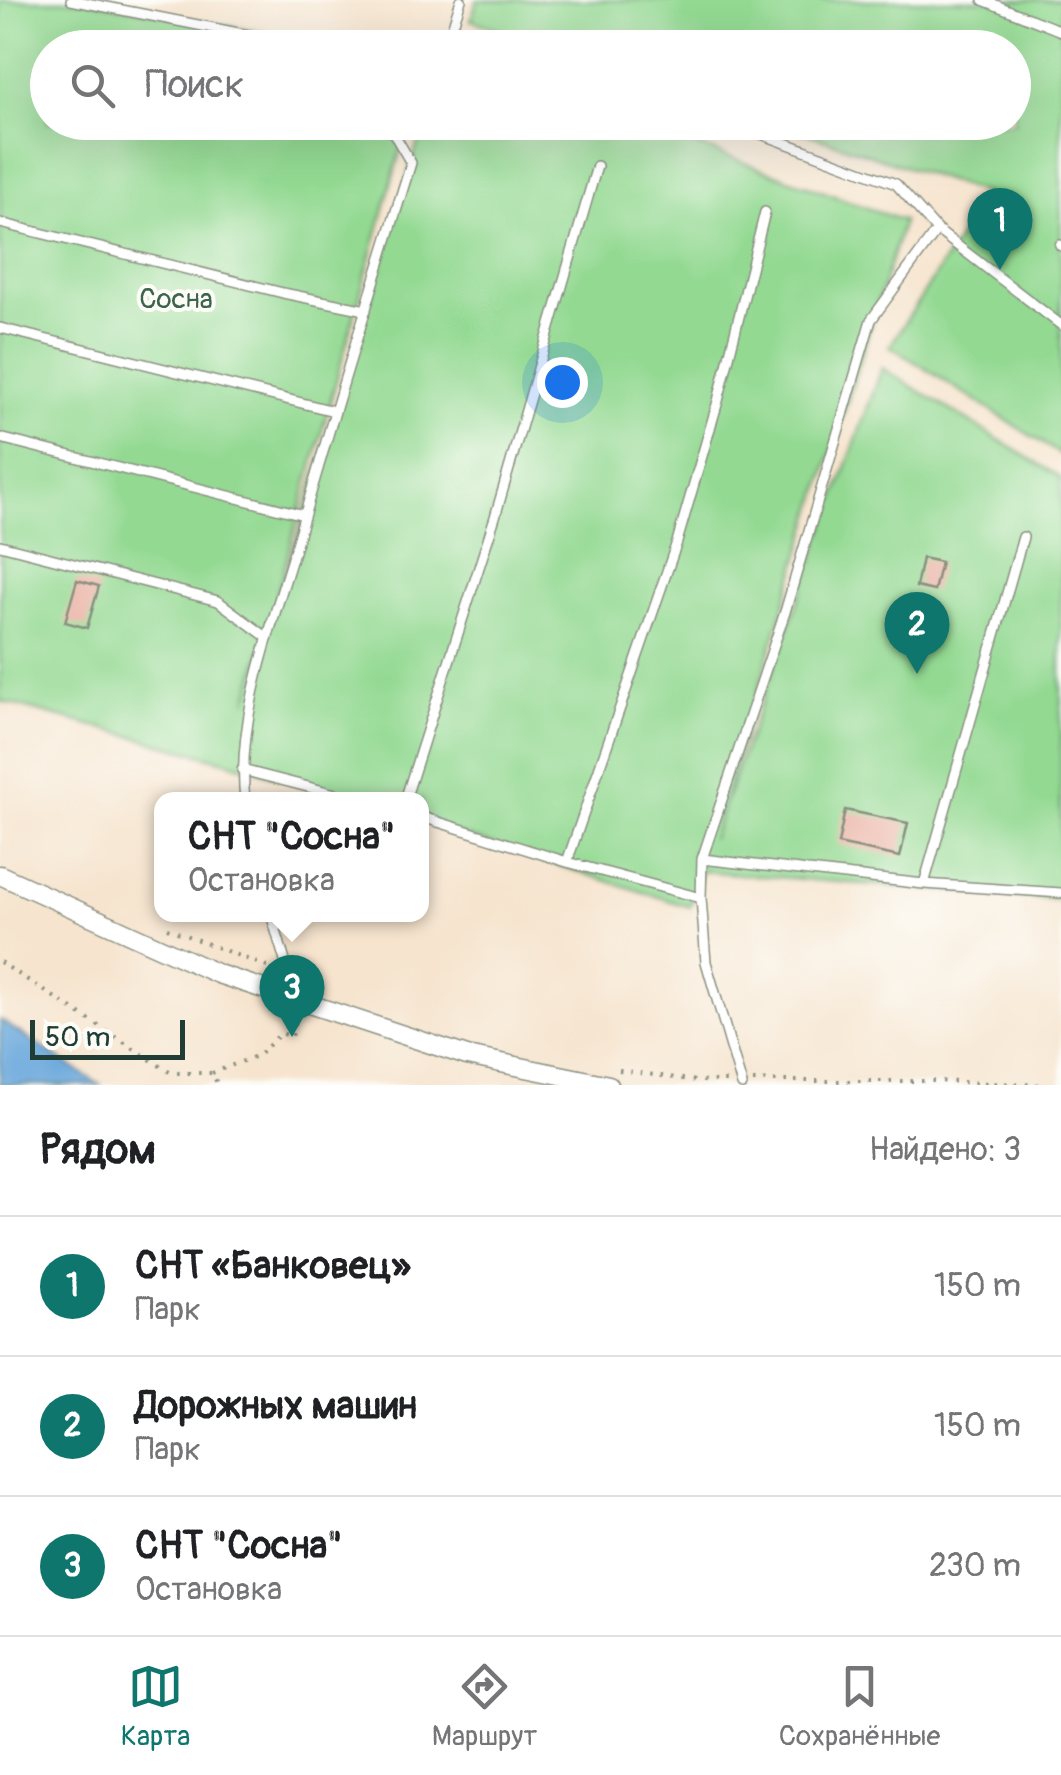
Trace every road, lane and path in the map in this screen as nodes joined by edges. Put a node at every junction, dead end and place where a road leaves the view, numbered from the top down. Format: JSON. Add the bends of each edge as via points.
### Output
{"nodes":[{"id":1,"x":71,"y":0,"type":"edge"},
{"id":2,"x":461,"y":0,"type":"edge"},
{"id":3,"x":983,"y":0,"type":"edge"},
{"id":4,"x":224,"y":30,"type":"edge"},
{"id":5,"x":451,"y":30,"type":"edge"},
{"id":6,"x":1061,"y":32,"type":"edge"},
{"id":7,"x":398,"y":140,"type":"edge"},
{"id":8,"x":777,"y":140,"type":"edge"},
{"id":9,"x":598,"y":166,"type":"dead end"},
{"id":10,"x":765,"y":212,"type":"dead end"},
{"id":11,"x":0,"y":223,"type":"edge"},
{"id":12,"x":937,"y":230,"type":"junction"},
{"id":13,"x":366,"y":310,"type":"junction"},
{"id":14,"x":1061,"y":325,"type":"edge"},
{"id":15,"x":0,"y":328,"type":"edge"},
{"id":16,"x":334,"y":411,"type":"junction"},
{"id":17,"x":0,"y":438,"type":"edge"},
{"id":18,"x":304,"y":515,"type":"junction"},
{"id":19,"x":1023,"y":537,"type":"dead end"},
{"id":20,"x":0,"y":545,"type":"edge"},
{"id":21,"x":268,"y":638,"type":"junction"},
{"id":22,"x":242,"y":770,"type":"junction"},
{"id":23,"x":244,"y":792,"type":"edge"},
{"id":24,"x":328,"y":792,"type":"edge"},
{"id":25,"x":408,"y":792,"type":"edge"},
{"id":26,"x":429,"y":819,"type":"edge"},
{"id":27,"x":702,"y":859,"type":"junction"},
{"id":28,"x":568,"y":862,"type":"junction"},
{"id":29,"x":0,"y":874,"type":"edge"},
{"id":30,"x":924,"y":884,"type":"junction"},
{"id":31,"x":1061,"y":893,"type":"edge"},
{"id":32,"x":701,"y":898,"type":"junction"},
{"id":33,"x":272,"y":922,"type":"edge"},
{"id":34,"x":162,"y":926,"type":"dead end"},
{"id":35,"x":0,"y":962,"type":"edge"},
{"id":36,"x":289,"y":975,"type":"junction"},
{"id":37,"x":297,"y":1001,"type":"junction"},
{"id":38,"x":212,"y":1073,"type":"junction"},
{"id":39,"x":614,"y":1077,"type":"edge"},
{"id":40,"x":742,"y":1083,"type":"edge"},
{"id":41,"x":218,"y":1085,"type":"edge"},
{"id":42,"x":1048,"y":1085,"type":"edge"}],
"edges":[{"from":1,"to":4,"type":"lane"},
{"from":2,"to":5,"type":"lane"},
{"from":3,"to":6,"type":"lane"},
{"from":7,"to":13,"type":"lane","via":[[412,164]]},
{"from":8,"to":12,"type":"lane","via":[[896,184]]},
{"from":9,"to":25,"type":"lane"},
{"from":10,"to":28,"type":"lane","via":[[676,542]]},
{"from":11,"to":13,"type":"lane"},
{"from":12,"to":14,"type":"lane"},
{"from":12,"to":27,"type":"lane","via":[[871,320],[785,612]]},
{"from":13,"to":16,"type":"lane"},
{"from":15,"to":16,"type":"lane"},
{"from":16,"to":18,"type":"lane"},
{"from":17,"to":18,"type":"lane"},
{"from":18,"to":21,"type":"lane"},
{"from":19,"to":30,"type":"lane"},
{"from":20,"to":21,"type":"lane","via":[[218,601]]},
{"from":21,"to":22,"type":"lane"},
{"from":22,"to":23,"type":"lane"},
{"from":22,"to":24,"type":"lane"},
{"from":26,"to":28,"type":"lane"},
{"from":27,"to":30,"type":"lane"},
{"from":27,"to":32,"type":"lane"},
{"from":28,"to":32,"type":"lane"},
{"from":29,"to":37,"type":"street","via":[[218,974]]},
{"from":30,"to":31,"type":"lane"},
{"from":32,"to":40,"type":"lane","via":[[706,962]]},
{"from":33,"to":36,"type":"lane"},
{"from":34,"to":36,"type":"path"},
{"from":35,"to":38,"type":"path","via":[[171,1073]]},
{"from":36,"to":37,"type":"lane"},
{"from":37,"to":38,"type":"path","via":[[292,1036],[281,1034],[259,1055]]},
{"from":37,"to":39,"type":"street","via":[[466,1056]]},
{"from":38,"to":41,"type":"path"},
{"from":39,"to":40,"type":"path"},
{"from":40,"to":42,"type":"path"}]}
